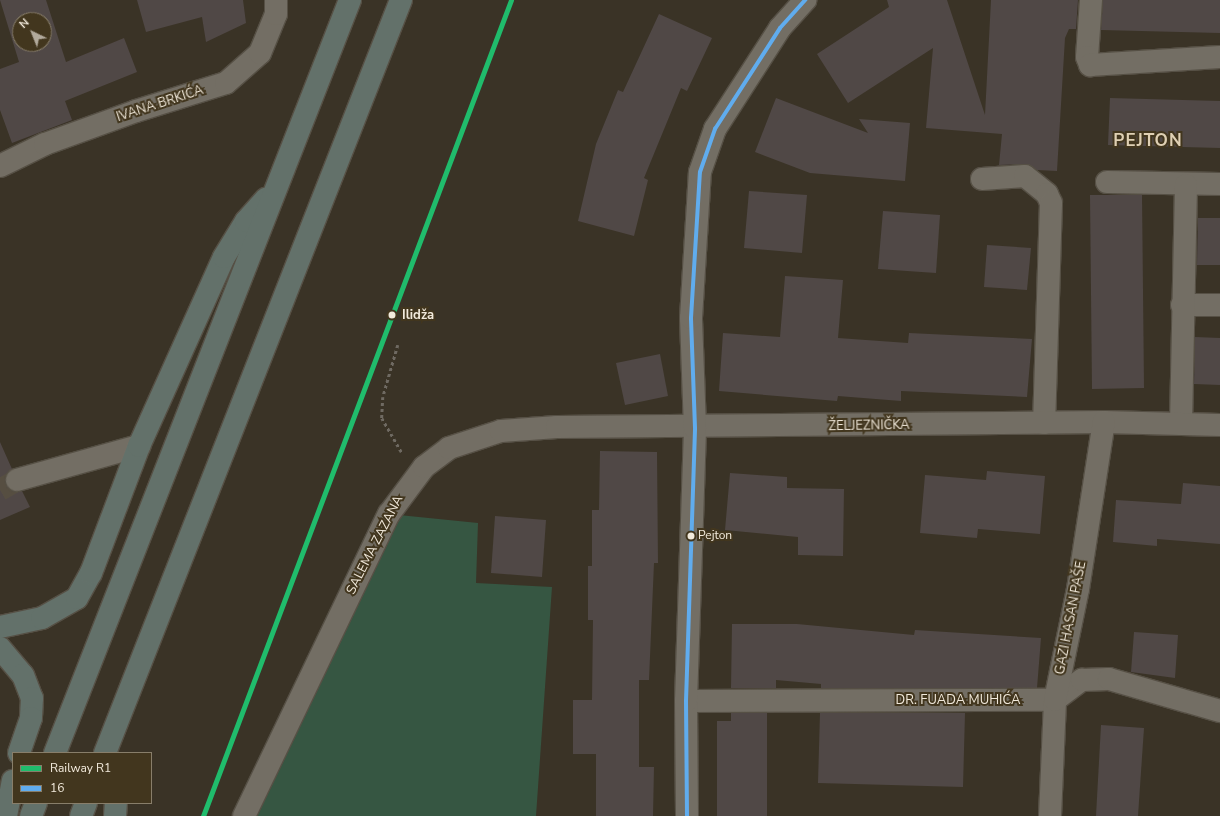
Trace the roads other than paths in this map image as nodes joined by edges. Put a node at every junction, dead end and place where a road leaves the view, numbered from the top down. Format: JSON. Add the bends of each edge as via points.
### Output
{"nodes":[{"id":1,"x":276,"y":0,"type":"edge"},
{"id":2,"x":350,"y":0,"type":"edge"},
{"id":3,"x":401,"y":0,"type":"edge"},
{"id":4,"x":804,"y":0,"type":"edge"},
{"id":5,"x":1091,"y":0,"type":"edge"},
{"id":6,"x":1220,"y":57,"type":"edge"},
{"id":7,"x":0,"y":166,"type":"edge"},
{"id":8,"x":982,"y":179,"type":"dead end"},
{"id":9,"x":1107,"y":182,"type":"dead end"},
{"id":10,"x":1220,"y":184,"type":"edge"},
{"id":11,"x":1186,"y":185,"type":"junction"},
{"id":12,"x":275,"y":189,"type":"junction"},
{"id":13,"x":1182,"y":305,"type":"junction"},
{"id":14,"x":1220,"y":305,"type":"edge"},
{"id":15,"x":1104,"y":422,"type":"junction"},
{"id":16,"x":1044,"y":423,"type":"junction"},
{"id":17,"x":1181,"y":424,"type":"junction"},
{"id":18,"x":1220,"y":424,"type":"edge"},
{"id":19,"x":695,"y":428,"type":"junction"},
{"id":20,"x":139,"y":446,"type":"junction"},
{"id":21,"x":18,"y":480,"type":"tunnel mouth"},
{"id":22,"x":0,"y":627,"type":"edge"},
{"id":23,"x":0,"y":648,"type":"edge"},
{"id":24,"x":1055,"y":700,"type":"junction"},
{"id":25,"x":686,"y":701,"type":"junction"},
{"id":26,"x":123,"y":706,"type":"junction"},
{"id":27,"x":1220,"y":711,"type":"edge"},
{"id":28,"x":20,"y":752,"type":"edge"},
{"id":29,"x":55,"y":752,"type":"edge"},
{"id":30,"x":105,"y":752,"type":"edge"},
{"id":31,"x":120,"y":752,"type":"edge"},
{"id":32,"x":12,"y":786,"type":"edge"},
{"id":33,"x":36,"y":804,"type":"edge"},
{"id":34,"x":86,"y":804,"type":"edge"},
{"id":35,"x":116,"y":804,"type":"edge"},
{"id":36,"x":6,"y":816,"type":"edge"},
{"id":37,"x":31,"y":816,"type":"edge"},
{"id":38,"x":81,"y":816,"type":"edge"},
{"id":39,"x":115,"y":816,"type":"edge"},
{"id":40,"x":244,"y":816,"type":"edge"},
{"id":41,"x":687,"y":816,"type":"edge"},
{"id":42,"x":1050,"y":816,"type":"edge"}],
"edges":[{"from":1,"to":7,"type":"street","name":"IVANA BRKIĆA","via":[[276,14],[260,53],[226,83],[136,110],[45,144]]},
{"from":2,"to":12,"type":"highway"},
{"from":3,"to":26,"type":"highway"},
{"from":4,"to":19,"type":"street","via":[[780,28],[715,129],[700,172],[691,318]]},
{"from":5,"to":6,"type":"street","via":[[1087,57],[1090,65]]},
{"from":8,"to":16,"type":"street","via":[[1025,176],[1047,194],[1051,203]]},
{"from":9,"to":11,"type":"street"},
{"from":10,"to":11,"type":"street"},
{"from":11,"to":13,"type":"street"},
{"from":12,"to":20,"type":"highway","via":[[246,221],[224,257]]},
{"from":12,"to":29,"type":"highway"},
{"from":13,"to":14,"type":"street"},
{"from":13,"to":17,"type":"street"},
{"from":15,"to":16,"type":"street","name":"ŽELJEZNIČKA"},
{"from":15,"to":17,"type":"street","name":"ŽELJEZNIČKA"},
{"from":15,"to":24,"type":"street","name":"GAZI HASAN PAŠE","via":[[1078,589]]},
{"from":16,"to":19,"type":"street","name":"ŽELJEZNIČKA"},
{"from":17,"to":18,"type":"street","name":"ŽELJEZNIČKA"},
{"from":19,"to":25,"type":"street"},
{"from":19,"to":40,"type":"street","name":"SALEMA ZAZANA","via":[[557,427],[501,431],[449,448],[424,467],[389,514]]},
{"from":20,"to":21,"type":"street"},
{"from":20,"to":22,"type":"highway","via":[[91,573],[77,598],[42,618]]},
{"from":23,"to":28,"type":"highway","via":[[23,675],[32,698],[31,718]]},
{"from":24,"to":25,"type":"street","name":"DR. FUADA MUHIĆA"},
{"from":24,"to":27,"type":"street","via":[[1082,680],[1109,680]]},
{"from":24,"to":42,"type":"street","name":"GAZI HASAN PAŠE"},
{"from":25,"to":41,"type":"street"},
{"from":26,"to":30,"type":"highway"},
{"from":26,"to":31,"type":"highway"},
{"from":32,"to":36,"type":"highway"},
{"from":33,"to":37,"type":"highway"},
{"from":34,"to":38,"type":"highway"},
{"from":35,"to":39,"type":"highway"}]}
